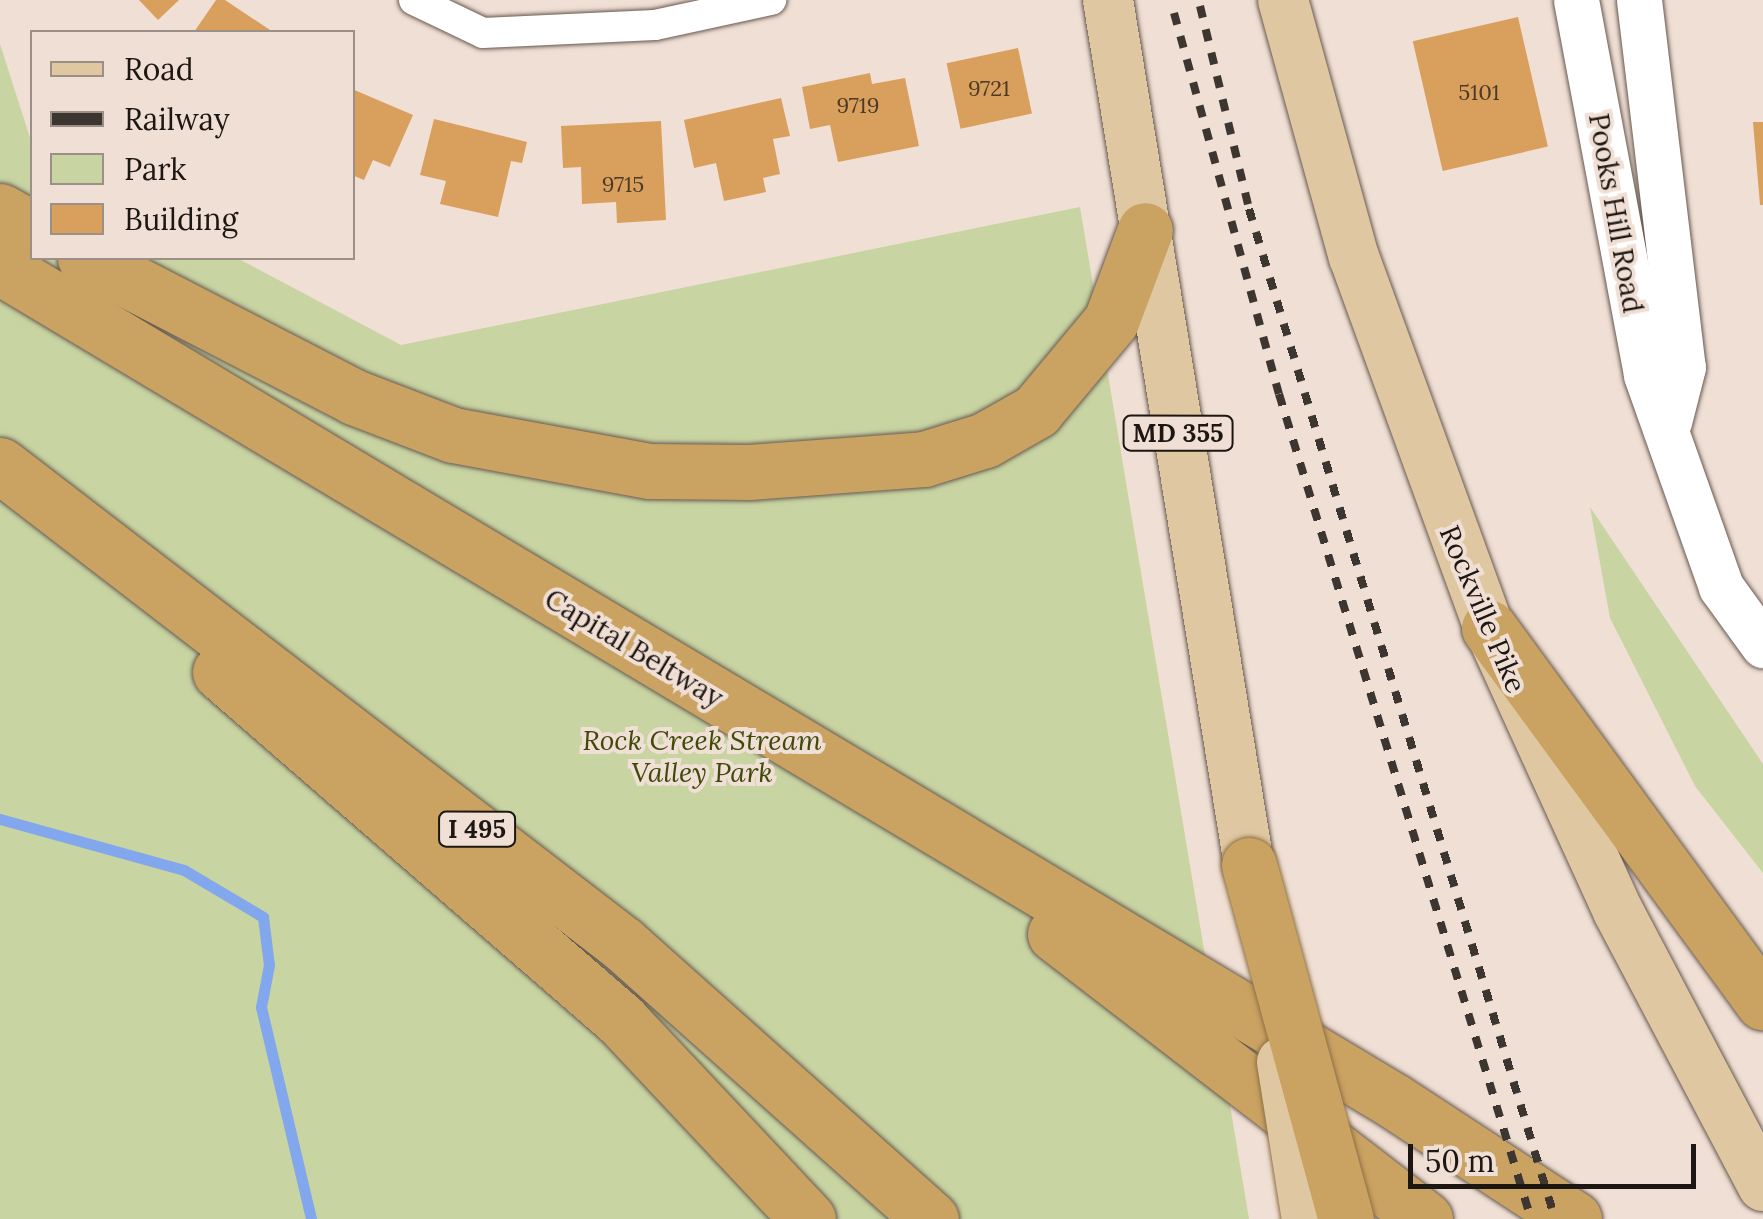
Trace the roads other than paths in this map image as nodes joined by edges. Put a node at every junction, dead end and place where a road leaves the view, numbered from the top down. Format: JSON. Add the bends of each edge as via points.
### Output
{"nodes":[{"id":1,"x":414,"y":0,"type":"edge"},
{"id":2,"x":772,"y":0,"type":"edge"},
{"id":3,"x":1108,"y":0,"type":"edge"},
{"id":4,"x":1284,"y":0,"type":"edge"},
{"id":5,"x":1576,"y":0,"type":"edge"},
{"id":6,"x":1639,"y":0,"type":"edge"},
{"id":7,"x":0,"y":210,"type":"edge"},
{"id":8,"x":30,"y":227,"type":"edge"},
{"id":9,"x":1145,"y":230,"type":"junction"},
{"id":10,"x":89,"y":260,"type":"edge"},
{"id":11,"x":0,"y":267,"type":"edge"},
{"id":12,"x":1668,"y":422,"type":"junction"},
{"id":13,"x":0,"y":465,"type":"edge"},
{"id":14,"x":0,"y":486,"type":"edge"},
{"id":15,"x":1488,"y":628,"type":"junction"},
{"id":16,"x":1763,"y":645,"type":"edge"},
{"id":17,"x":844,"y":774,"type":"junction"},
{"id":18,"x":1249,"y":865,"type":"junction"},
{"id":19,"x":1763,"y":1003,"type":"edge"},
{"id":20,"x":1763,"y":1186,"type":"edge"},
{"id":21,"x":808,"y":1219,"type":"edge"},
{"id":22,"x":932,"y":1219,"type":"edge"},
{"id":23,"x":1308,"y":1219,"type":"edge"},
{"id":24,"x":1346,"y":1219,"type":"edge"},
{"id":25,"x":1425,"y":1219,"type":"edge"},
{"id":26,"x":1574,"y":1219,"type":"edge"}],
"edges":[{"from":1,"to":2,"type":"street","via":[[483,34],[655,25]]},
{"from":3,"to":9,"type":"main road","number":"MD 355"},
{"from":4,"to":15,"type":"main road","name":"Rockville Pike","via":[[1354,257]]},
{"from":5,"to":12,"type":"street","name":"Pooks Hill Road","via":[[1646,374]]},
{"from":6,"to":12,"type":"street","name":"Pooks Hill Road","via":[[1682,367]]},
{"from":7,"to":8,"type":"highway"},
{"from":9,"to":10,"type":"highway","via":[[1111,321],[1036,411],[985,440],[924,459],[748,472],[597,464],[453,436],[354,397]]},
{"from":9,"to":18,"type":"main road","number":"MD 355"},
{"from":11,"to":17,"type":"highway","name":"Capital Beltway"},
{"from":12,"to":16,"type":"street","name":"Pooks Hill Road","via":[[1721,587]]},
{"from":13,"to":22,"type":"highway","number":"I 495","via":[[623,944]]},
{"from":14,"to":21,"type":"highway","via":[[622,1020]]},
{"from":15,"to":19,"type":"highway"},
{"from":15,"to":20,"type":"main road","name":"Rockville Pike","via":[[1618,911]]},
{"from":17,"to":25,"type":"highway"},
{"from":17,"to":26,"type":"highway","name":"Capital Beltway","via":[[1394,1101]]},
{"from":18,"to":23,"type":"main road","number":"MD 355","bridge":true},
{"from":18,"to":24,"type":"highway","bridge":true}]}
